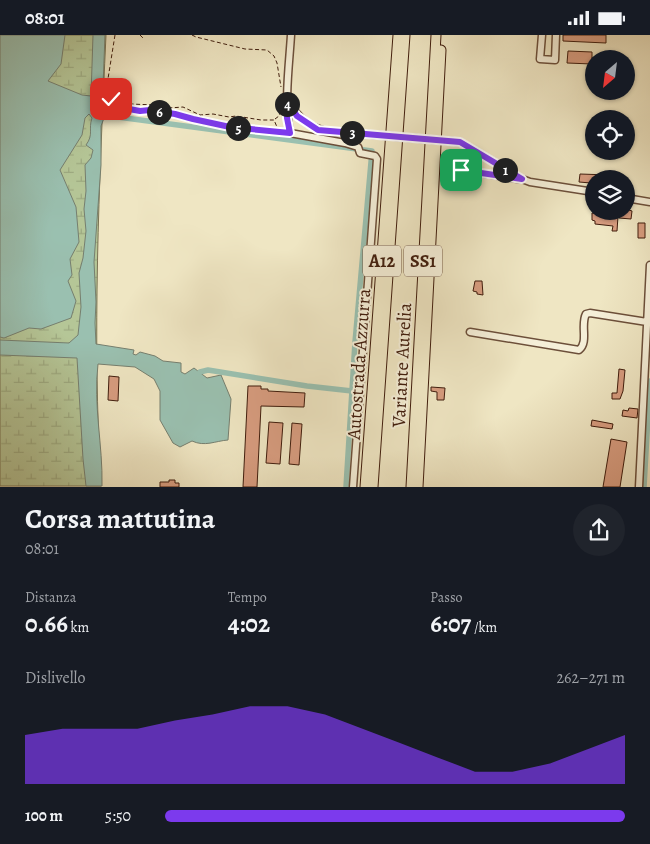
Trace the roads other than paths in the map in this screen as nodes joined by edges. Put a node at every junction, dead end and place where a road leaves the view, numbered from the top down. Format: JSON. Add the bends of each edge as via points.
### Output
{"nodes":[{"id":1,"x":291,"y":35,"type":"edge"},
{"id":2,"x":398,"y":35,"type":"edge"},
{"id":3,"x":405,"y":35,"type":"edge"},
{"id":4,"x":436,"y":35,"type":"edge"},
{"id":5,"x":442,"y":35,"type":"edge"},
{"id":6,"x":542,"y":35,"type":"edge"},
{"id":7,"x":556,"y":35,"type":"edge"},
{"id":8,"x":287,"y":101,"type":"junction"},
{"id":9,"x":461,"y":170,"type":"dead end"},
{"id":10,"x":522,"y":179,"type":"junction"},
{"id":11,"x":585,"y":191,"type":"edge"},
{"id":12,"x":635,"y":200,"type":"edge"},
{"id":13,"x":650,"y":202,"type":"edge"},
{"id":14,"x":650,"y":265,"type":"edge"},
{"id":15,"x":647,"y":322,"type":"junction"},
{"id":16,"x":470,"y":332,"type":"dead end"},
{"id":17,"x":353,"y":487,"type":"edge"},
{"id":18,"x":366,"y":487,"type":"edge"},
{"id":19,"x":373,"y":487,"type":"edge"},
{"id":20,"x":411,"y":487,"type":"edge"},
{"id":21,"x":418,"y":487,"type":"edge"},
{"id":22,"x":639,"y":487,"type":"edge"}],
"edges":[{"from":1,"to":8,"type":"street"},
{"from":2,"to":18,"type":"highway","name":"Autostrada Azzurra","number":"A12"},
{"from":3,"to":19,"type":"highway","name":"Autostrada Azzurra","number":"A12"},
{"from":4,"to":20,"type":"highway","name":"Variante Aurelia","number":"SS1"},
{"from":5,"to":21,"type":"highway","name":"Variante Aurelia","number":"SS1"},
{"from":6,"to":7,"type":"street","via":[[540,59],[555,60]]},
{"from":8,"to":10,"type":"street","bridge":true,"via":[[297,116],[318,130],[460,142]]},
{"from":8,"to":17,"type":"street","via":[[286,133],[345,143],[372,155],[377,165]]},
{"from":9,"to":10,"type":"street"},
{"from":10,"to":11,"type":"street"},
{"from":12,"to":13,"type":"street"},
{"from":14,"to":15,"type":"street"},
{"from":15,"to":16,"type":"street","via":[[586,314],[584,344],[579,350]]},
{"from":15,"to":22,"type":"street"}]}
